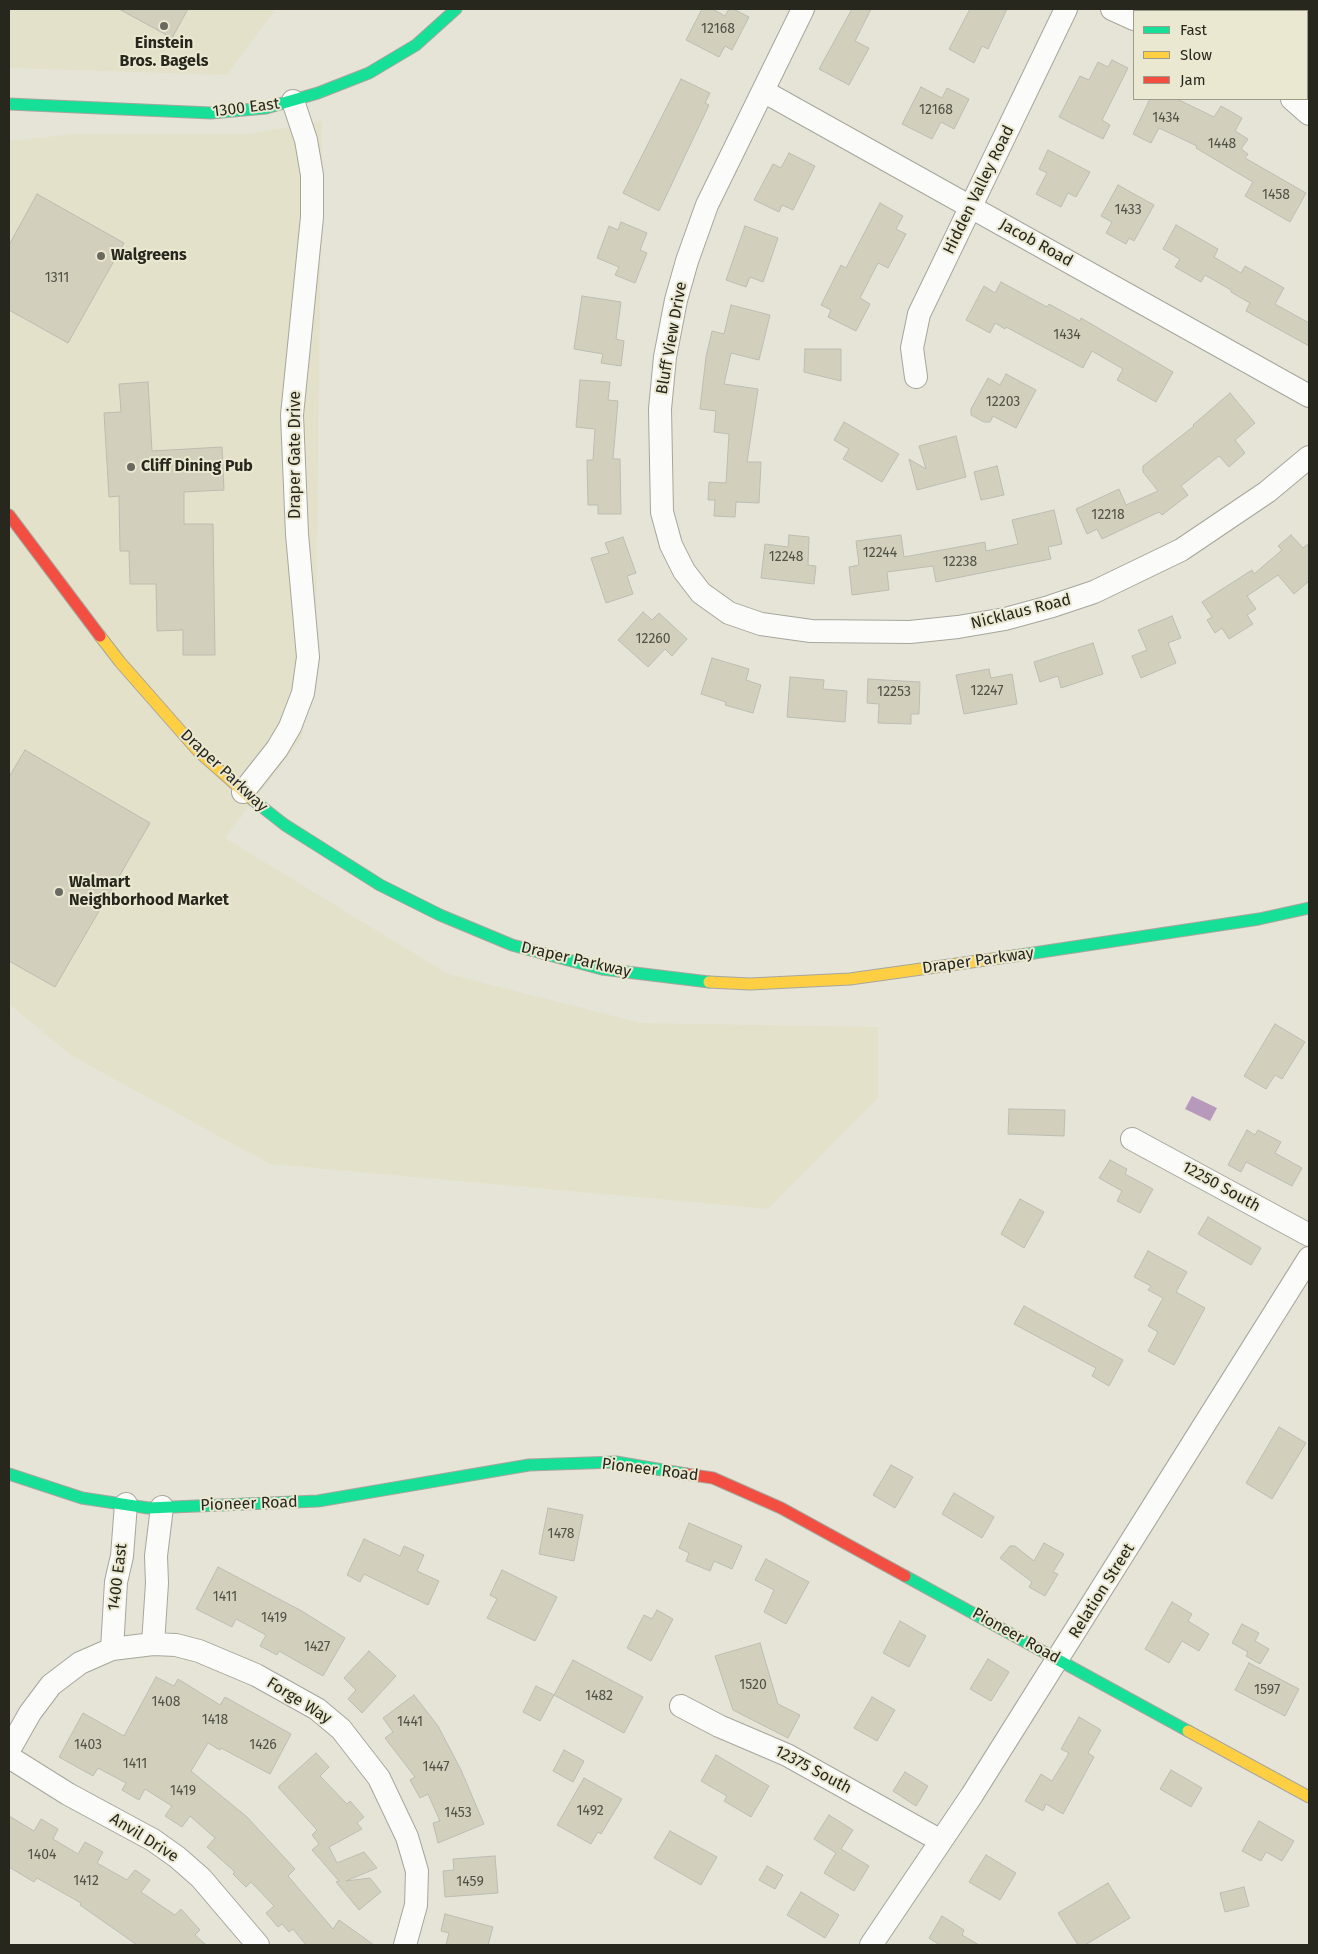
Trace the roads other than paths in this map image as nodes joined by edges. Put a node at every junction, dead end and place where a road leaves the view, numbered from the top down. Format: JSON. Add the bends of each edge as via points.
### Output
{"nodes":[{"id":1,"x":456,"y":9,"type":"edge"},
{"id":2,"x":803,"y":9,"type":"edge"},
{"id":3,"x":1066,"y":9,"type":"edge"},
{"id":4,"x":1112,"y":9,"type":"edge"},
{"id":5,"x":1133,"y":19,"type":"edge"},
{"id":6,"x":763,"y":91,"type":"junction"},
{"id":7,"x":1293,"y":100,"type":"edge"},
{"id":8,"x":293,"y":101,"type":"junction"},
{"id":9,"x":9,"y":104,"type":"edge"},
{"id":10,"x":1309,"y":114,"type":"edge"},
{"id":11,"x":972,"y":207,"type":"junction"},
{"id":12,"x":916,"y":377,"type":"dead end"},
{"id":13,"x":1309,"y":396,"type":"edge"},
{"id":14,"x":1309,"y":456,"type":"edge"},
{"id":15,"x":9,"y":515,"type":"edge"},
{"id":16,"x":701,"y":593,"type":"joint"},
{"id":17,"x":243,"y":792,"type":"junction"},
{"id":18,"x":1309,"y":908,"type":"edge"},
{"id":19,"x":1132,"y":1139,"type":"dead end"},
{"id":20,"x":1309,"y":1235,"type":"edge"},
{"id":21,"x":1309,"y":1258,"type":"edge"},
{"id":22,"x":9,"y":1474,"type":"edge"},
{"id":23,"x":126,"y":1504,"type":"junction"},
{"id":24,"x":162,"y":1507,"type":"junction"},
{"id":25,"x":153,"y":1644,"type":"junction"},
{"id":26,"x":112,"y":1649,"type":"junction"},
{"id":27,"x":1059,"y":1660,"type":"junction"},
{"id":28,"x":681,"y":1706,"type":"dead end"},
{"id":29,"x":9,"y":1750,"type":"edge"},
{"id":30,"x":9,"y":1757,"type":"edge"},
{"id":31,"x":1309,"y":1797,"type":"edge"},
{"id":32,"x":941,"y":1841,"type":"junction"},
{"id":33,"x":258,"y":1945,"type":"edge"},
{"id":34,"x":405,"y":1945,"type":"edge"},
{"id":35,"x":871,"y":1945,"type":"edge"}],
"edges":[{"from":1,"to":8,"type":"main road","name":"1300 East","via":[[393,60],[343,84]]},
{"from":2,"to":6,"type":"street","name":"Bluff View Drive"},
{"from":3,"to":11,"type":"street","name":"Hidden Valley Road"},
{"from":4,"to":5,"type":"street"},
{"from":6,"to":11,"type":"street","name":"Jacob Road"},
{"from":6,"to":16,"type":"street","name":"Bluff View Drive","via":[[700,224],[676,300],[665,357],[660,409],[662,512],[671,545],[684,571]]},
{"from":7,"to":10,"type":"street"},
{"from":8,"to":9,"type":"main road","name":"1300 East","via":[[257,109],[211,113]]},
{"from":8,"to":17,"type":"street","name":"Draper Gate Drive","via":[[306,140],[312,175],[312,217],[292,415],[297,534],[308,657],[303,693],[290,727]]},
{"from":11,"to":12,"type":"street","name":"Hidden Valley Road","via":[[919,314],[912,348]]},
{"from":11,"to":13,"type":"street","name":"Jacob Road"},
{"from":14,"to":16,"type":"street","name":"Nicklaus Road","via":[[1267,492],[1181,550],[1094,592],[1004,619],[910,632],[811,631],[745,619],[729,613]]},
{"from":15,"to":17,"type":"main road","name":"Draper Parkway","via":[[133,677],[199,752]]},
{"from":17,"to":18,"type":"main road","name":"Draper Parkway","via":[[284,825],[330,855],[440,915],[512,944],[567,961],[602,969],[695,981],[750,984],[850,979],[1259,919]]},
{"from":19,"to":20,"type":"street","name":"12250 South"},
{"from":21,"to":27,"type":"street","name":"Relation Street"},
{"from":22,"to":23,"type":"main road","name":"Pioneer Road","via":[[82,1498]]},
{"from":23,"to":24,"type":"main road","name":"Pioneer Road"},
{"from":23,"to":26,"type":"street","name":"1400 East"},
{"from":24,"to":25,"type":"street","via":[[156,1556]]},
{"from":24,"to":27,"type":"main road","name":"Pioneer Road","via":[[318,1501],[530,1465],[616,1462],[688,1472],[713,1478],[781,1508]]},
{"from":25,"to":26,"type":"street","name":"Forge Way"},
{"from":25,"to":34,"type":"street","name":"Forge Way","via":[[199,1651],[290,1692],[318,1709],[362,1752],[394,1806],[417,1871],[416,1906]]},
{"from":26,"to":29,"type":"street","name":"Forge Way","via":[[80,1663],[51,1686],[30,1713]]},
{"from":27,"to":31,"type":"main road","name":"Pioneer Road"},
{"from":27,"to":32,"type":"street","name":"Relation Street"},
{"from":28,"to":32,"type":"street","name":"12375 South","via":[[787,1755]]},
{"from":30,"to":33,"type":"street","name":"Anvil Drive","via":[[177,1857],[201,1878]]},
{"from":32,"to":35,"type":"street","name":"Relation Street"}]}
